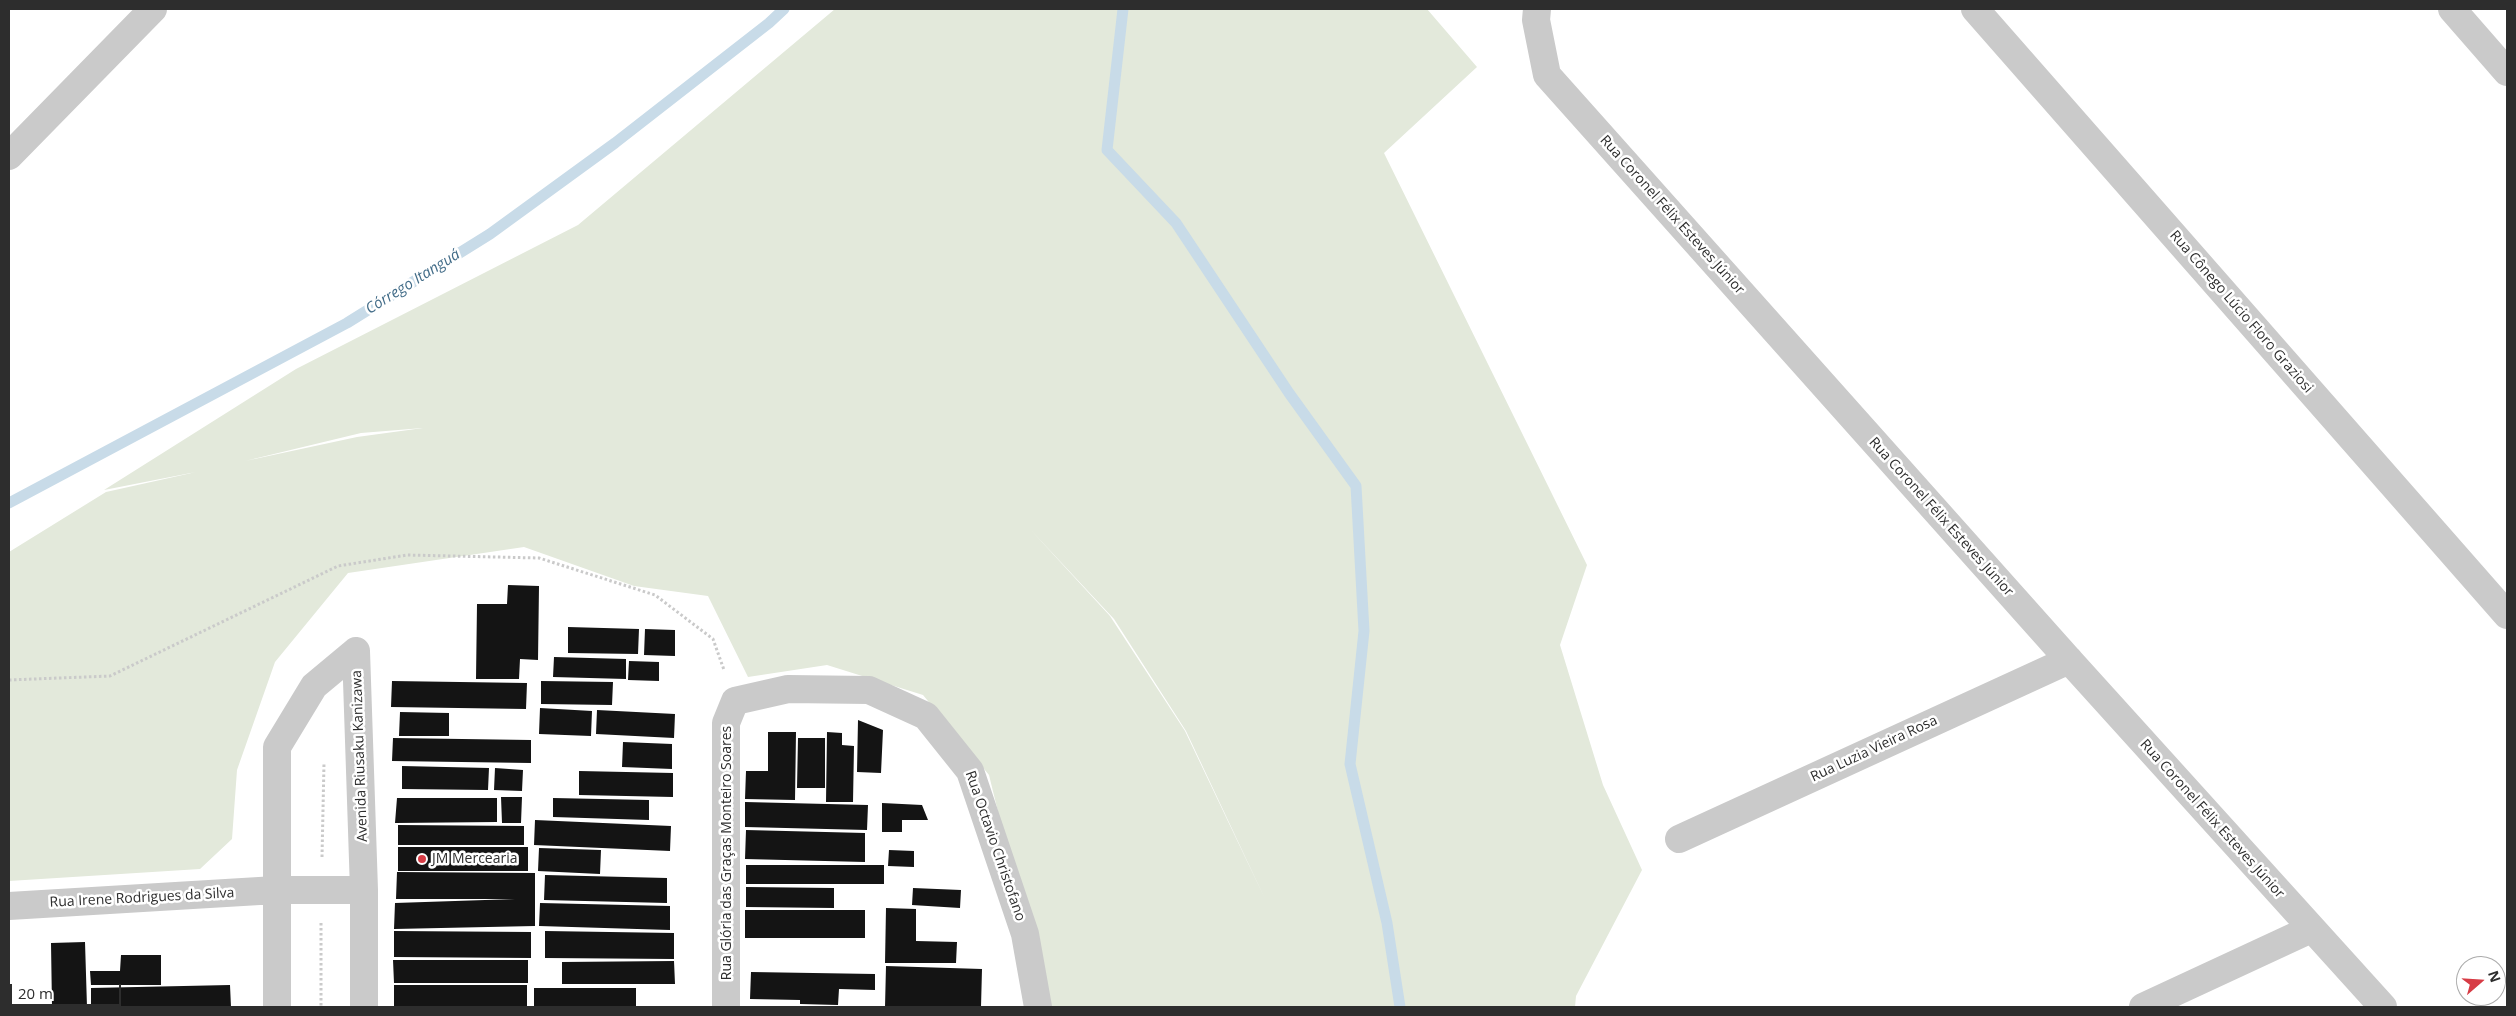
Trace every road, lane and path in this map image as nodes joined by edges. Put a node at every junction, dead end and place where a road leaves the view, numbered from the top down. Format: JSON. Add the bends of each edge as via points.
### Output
{"nodes":[{"id":1,"x":153,"y":9,"type":"edge"},
{"id":2,"x":1537,"y":9,"type":"edge"},
{"id":3,"x":1975,"y":9,"type":"edge"},
{"id":4,"x":2452,"y":9,"type":"edge"},
{"id":5,"x":2507,"y":72,"type":"edge"},
{"id":6,"x":9,"y":156,"type":"edge"},
{"id":7,"x":2507,"y":615,"type":"edge"},
{"id":8,"x":2069,"y":660,"type":"junction"},
{"id":9,"x":9,"y":680,"type":"edge"},
{"id":10,"x":735,"y":701,"type":"junction"},
{"id":11,"x":1679,"y":839,"type":"dead end"},
{"id":12,"x":276,"y":890,"type":"junction"},
{"id":13,"x":364,"y":890,"type":"junction"},
{"id":14,"x":9,"y":906,"type":"edge"},
{"id":15,"x":2311,"y":929,"type":"junction"},
{"id":16,"x":277,"y":1007,"type":"edge"},
{"id":17,"x":364,"y":1007,"type":"edge"},
{"id":18,"x":726,"y":1007,"type":"edge"},
{"id":19,"x":1038,"y":1007,"type":"edge"},
{"id":20,"x":2143,"y":1007,"type":"edge"},
{"id":21,"x":2383,"y":1007,"type":"edge"}],
"edges":[{"from":1,"to":6,"type":"street"},
{"from":2,"to":8,"type":"street","name":"Rua Coronel Félix Esteves Júnior","via":[[1536,20],[1547,75]]},
{"from":3,"to":7,"type":"street","name":"Rua Cônego Lúcio Floro Graziosi"},
{"from":4,"to":5,"type":"street"},
{"from":8,"to":11,"type":"street","name":"Rua Luzia Vieira Rosa"},
{"from":8,"to":15,"type":"street","name":"Rua Coronel Félix Esteves Júnior"},
{"from":9,"to":10,"type":"path","via":[[110,676],[338,566],[407,555],[539,558],[655,595],[713,640]]},
{"from":10,"to":18,"type":"street","name":"Rua Glória das Graças Monteiro Soares","via":[[726,723]]},
{"from":10,"to":19,"type":"street","name":"Rua Octavio Christofano","via":[[788,689],[869,690],[926,716],[970,771],[1025,934]]},
{"from":12,"to":13,"type":"street","name":"Rua Irene Rodrigues da Silva"},
{"from":12,"to":13,"type":"street","name":"Avenida Riusaku Kanizawa","via":[[277,747],[314,686],[356,651]]},
{"from":12,"to":14,"type":"street","name":"Rua Irene Rodrigues da Silva"},
{"from":12,"to":16,"type":"street","name":"Avenida Riusaku Kanizawa"},
{"from":13,"to":17,"type":"street","name":"Avenida Riusaku Kanizawa"},
{"from":15,"to":20,"type":"street"},
{"from":15,"to":21,"type":"street","name":"Rua Coronel Félix Esteves Júnior"}]}
